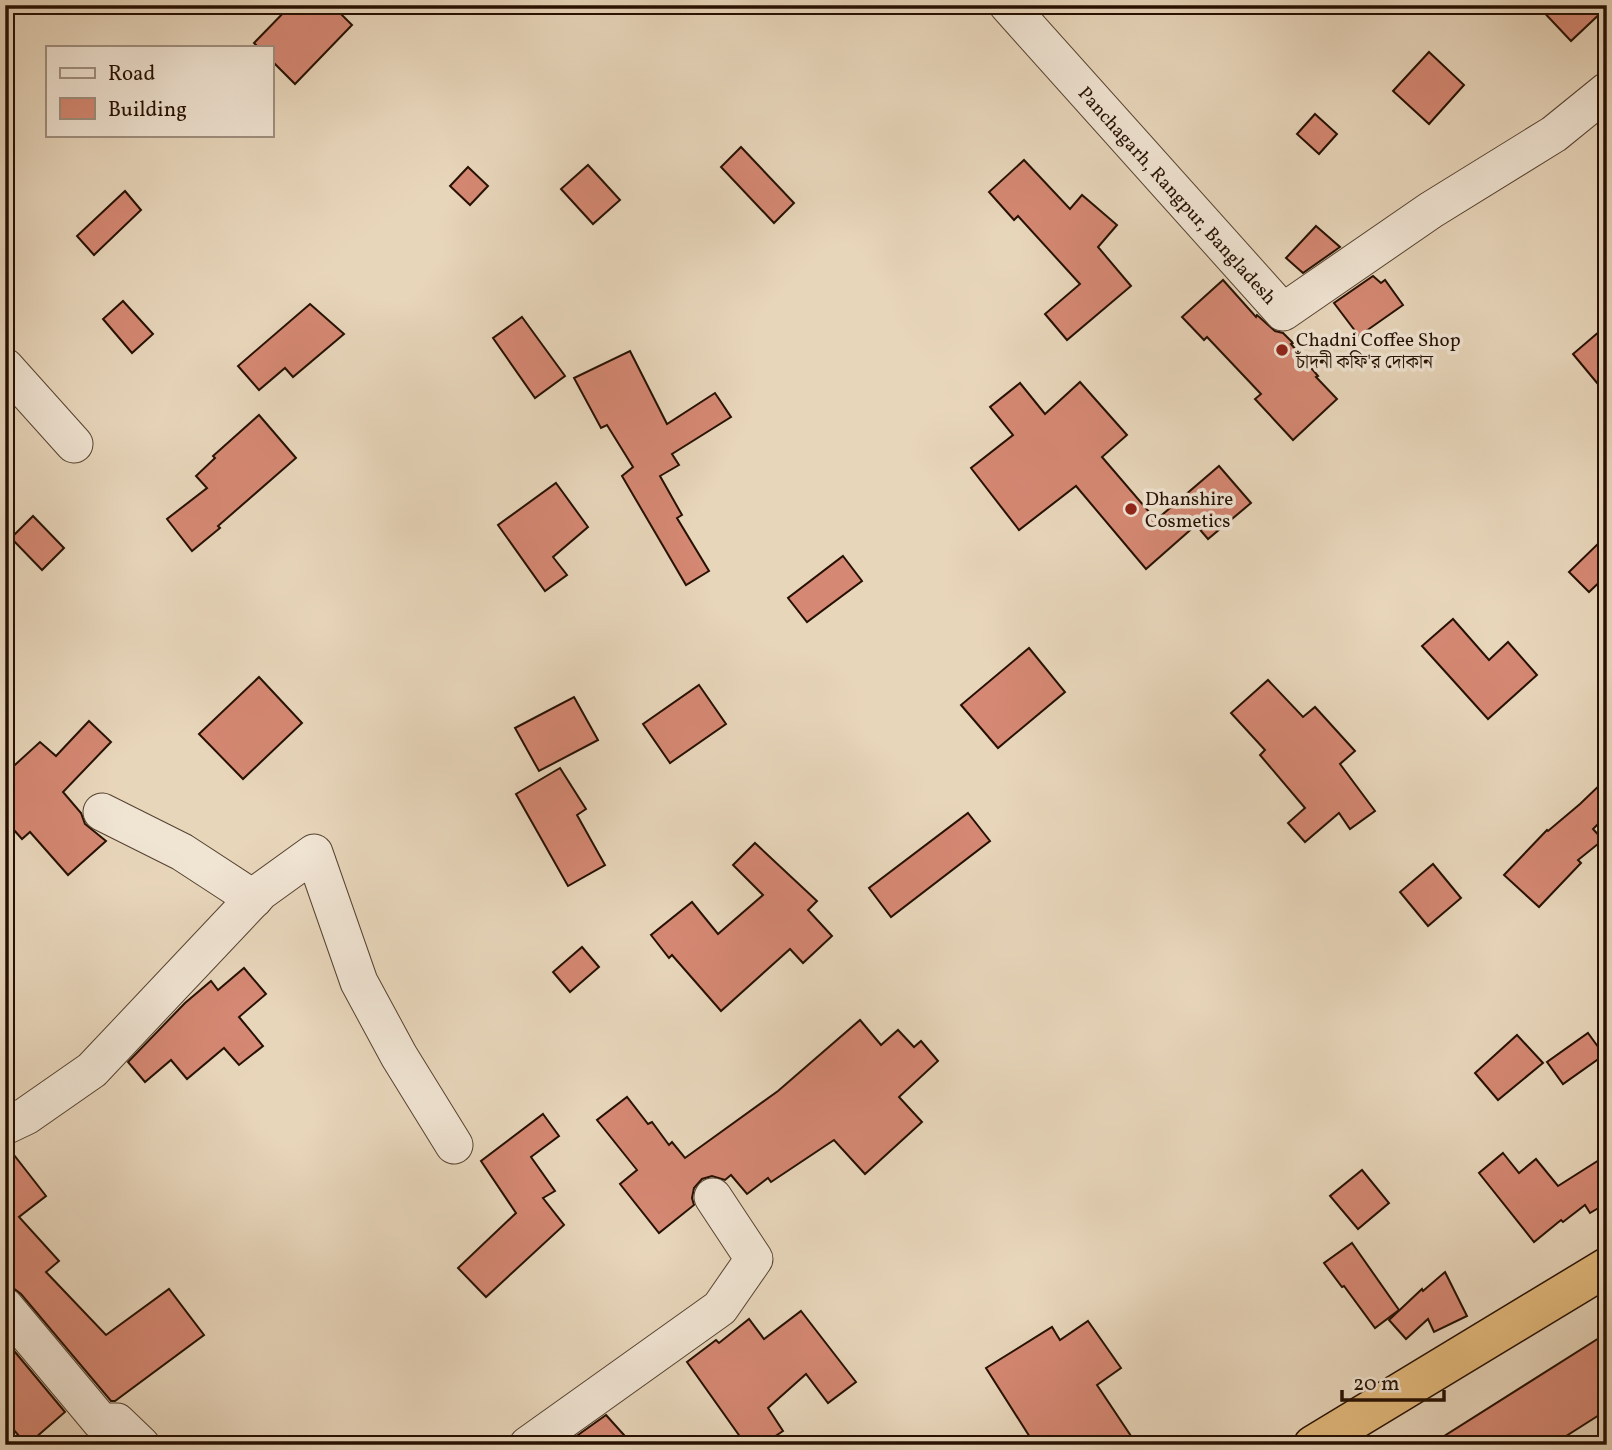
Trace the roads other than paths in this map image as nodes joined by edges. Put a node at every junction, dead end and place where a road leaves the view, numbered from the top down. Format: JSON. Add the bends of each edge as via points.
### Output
{"nodes":[{"id":1,"x":1008,"y":5,"type":"edge"},
{"id":2,"x":1607,"y":91,"type":"edge"},
{"id":3,"x":5,"y":367,"type":"edge"},
{"id":4,"x":74,"y":443,"type":"dead end"},
{"id":5,"x":102,"y":813,"type":"dead end"},
{"id":6,"x":254,"y":899,"type":"junction"},
{"id":7,"x":5,"y":1126,"type":"edge"},
{"id":8,"x":454,"y":1145,"type":"dead end"},
{"id":9,"x":713,"y":1197,"type":"dead end"},
{"id":10,"x":1607,"y":1268,"type":"edge"},
{"id":11,"x":5,"y":1307,"type":"edge"},
{"id":12,"x":141,"y":1445,"type":"edge"},
{"id":13,"x":528,"y":1445,"type":"edge"},
{"id":14,"x":1313,"y":1445,"type":"edge"}],
"edges":[{"from":1,"to":2,"type":"street","name":"Panchagarh, Rangpur, Bangladesh","via":[[1283,312],[1431,210],[1554,134]]},
{"from":3,"to":4,"type":"street"},
{"from":5,"to":6,"type":"street","via":[[182,852]]},
{"from":6,"to":7,"type":"street","via":[[92,1070]]},
{"from":6,"to":8,"type":"street","via":[[314,853],[359,982]]},
{"from":9,"to":13,"type":"street","via":[[754,1259],[720,1308]]},
{"from":10,"to":14,"type":"highway"},
{"from":11,"to":12,"type":"street","via":[[101,1422],[117,1422]]}]}
